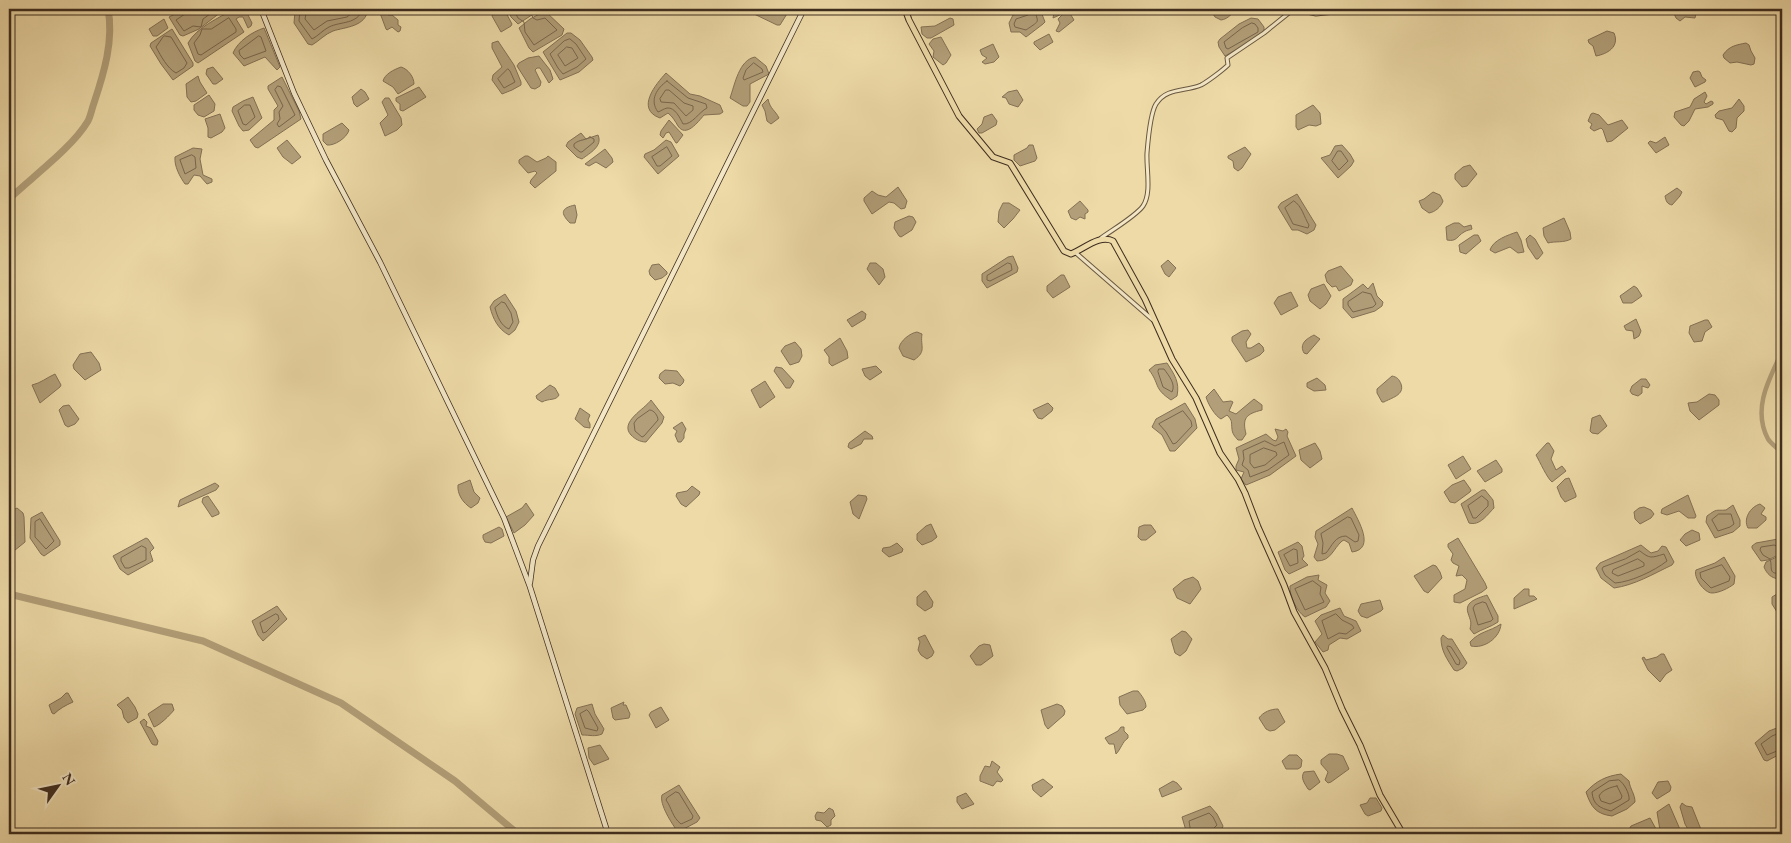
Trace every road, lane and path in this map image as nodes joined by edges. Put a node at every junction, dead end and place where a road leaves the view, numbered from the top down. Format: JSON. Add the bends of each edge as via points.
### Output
{"nodes":[{"id":1,"x":261,"y":9,"type":"edge"},
{"id":2,"x":804,"y":9,"type":"edge"},
{"id":3,"x":854,"y":9,"type":"edge"},
{"id":4,"x":905,"y":9,"type":"edge"},
{"id":5,"x":1362,"y":9,"type":"edge"},
{"id":6,"x":1098,"y":240,"type":"junction"},
{"id":7,"x":1076,"y":253,"type":"junction"},
{"id":8,"x":1155,"y":322,"type":"junction"},
{"id":9,"x":530,"y":587,"type":"junction"},
{"id":10,"x":608,"y":834,"type":"edge"},
{"id":11,"x":1402,"y":834,"type":"edge"}],
"edges":[{"from":1,"to":9,"type":"main road","via":[[294,93],[504,518]]},
{"from":2,"to":9,"type":"main road","via":[[538,546]]},
{"from":3,"to":4,"type":"main road"},
{"from":4,"to":7,"type":"main road","via":[[959,116],[993,157],[1010,163],[1064,251]]},
{"from":5,"to":6,"type":"street","via":[[1316,14],[1298,10],[1290,12],[1227,58],[1228,65],[1210,79],[1201,85],[1177,89],[1158,102],[1147,153],[1148,181],[1144,205]]},
{"from":6,"to":7,"type":"main road"},
{"from":6,"to":8,"type":"main road","via":[[1113,242]]},
{"from":7,"to":8,"type":"street"},
{"from":8,"to":11,"type":"main road","via":[[1172,359],[1196,398],[1220,453],[1242,486],[1294,612],[1325,668],[1380,795]]},
{"from":9,"to":10,"type":"main road"}]}
